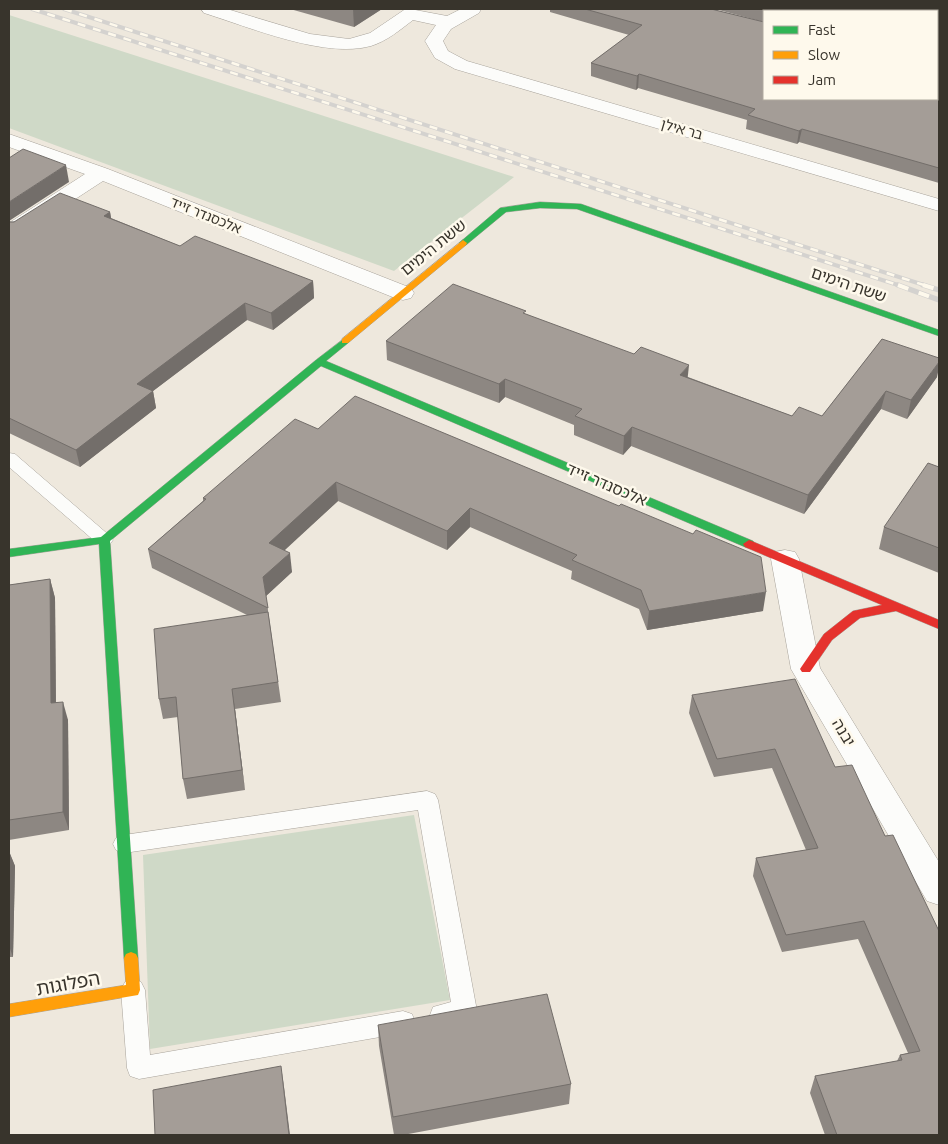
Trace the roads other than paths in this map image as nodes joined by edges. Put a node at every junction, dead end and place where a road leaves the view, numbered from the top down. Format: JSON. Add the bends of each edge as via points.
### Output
{"nodes":[{"id":1,"x":210,"y":9,"type":"edge"},
{"id":2,"x":473,"y":9,"type":"edge"},
{"id":3,"x":449,"y":22,"type":"junction"},
{"id":4,"x":9,"y":140,"type":"edge"},
{"id":5,"x":101,"y":173,"type":"junction"},
{"id":6,"x":939,"y":205,"type":"edge"},
{"id":7,"x":9,"y":232,"type":"edge"},
{"id":8,"x":403,"y":293,"type":"junction"},
{"id":9,"x":939,"y":333,"type":"edge"},
{"id":10,"x":319,"y":362,"type":"junction"},
{"id":11,"x":9,"y":458,"type":"edge"},
{"id":12,"x":104,"y":540,"type":"junction"},
{"id":13,"x":9,"y":553,"type":"edge"},
{"id":14,"x":785,"y":560,"type":"junction"},
{"id":15,"x":896,"y":607,"type":"junction"},
{"id":16,"x":939,"y":625,"type":"edge"},
{"id":17,"x":806,"y":669,"type":"junction"},
{"id":18,"x":124,"y":844,"type":"junction"},
{"id":19,"x":939,"y":891,"type":"edge"},
{"id":20,"x":133,"y":990,"type":"junction"},
{"id":21,"x":9,"y":1011,"type":"edge"}],
"edges":[{"from":1,"to":3,"type":"street","via":[[326,44],[362,43],[386,34],[410,14]]},
{"from":2,"to":3,"type":"street"},
{"from":3,"to":6,"type":"street","name":"בר אילן","via":[[434,41],[441,54],[461,65]]},
{"from":4,"to":5,"type":"street","name":"אלכסנדר זייד"},
{"from":5,"to":7,"type":"street"},
{"from":5,"to":8,"type":"street","name":"אלכסנדר זייד"},
{"from":8,"to":9,"type":"street","name":"ששת הימים","via":[[503,210],[540,205],[578,206]]},
{"from":8,"to":10,"type":"street","name":"ששת הימים"},
{"from":10,"to":12,"type":"street","name":"ששת הימים"},
{"from":10,"to":14,"type":"street","name":"אלכסנדר זייד"},
{"from":11,"to":12,"type":"lane"},
{"from":12,"to":13,"type":"street"},
{"from":12,"to":18,"type":"street"},
{"from":14,"to":15,"type":"street","name":"אלכסנדר זייד"},
{"from":14,"to":17,"type":"street","name":"יבנה"},
{"from":15,"to":16,"type":"street","name":"אלכסנדר זייד"},
{"from":15,"to":17,"type":"street","via":[[857,614],[828,637]]},
{"from":17,"to":19,"type":"street","name":"יבנה"},
{"from":18,"to":20,"type":"street"},
{"from":18,"to":20,"type":"lane","via":[[427,800],[465,1011],[139,1068]]},
{"from":20,"to":21,"type":"street","name":"הפלוגות"}]}
